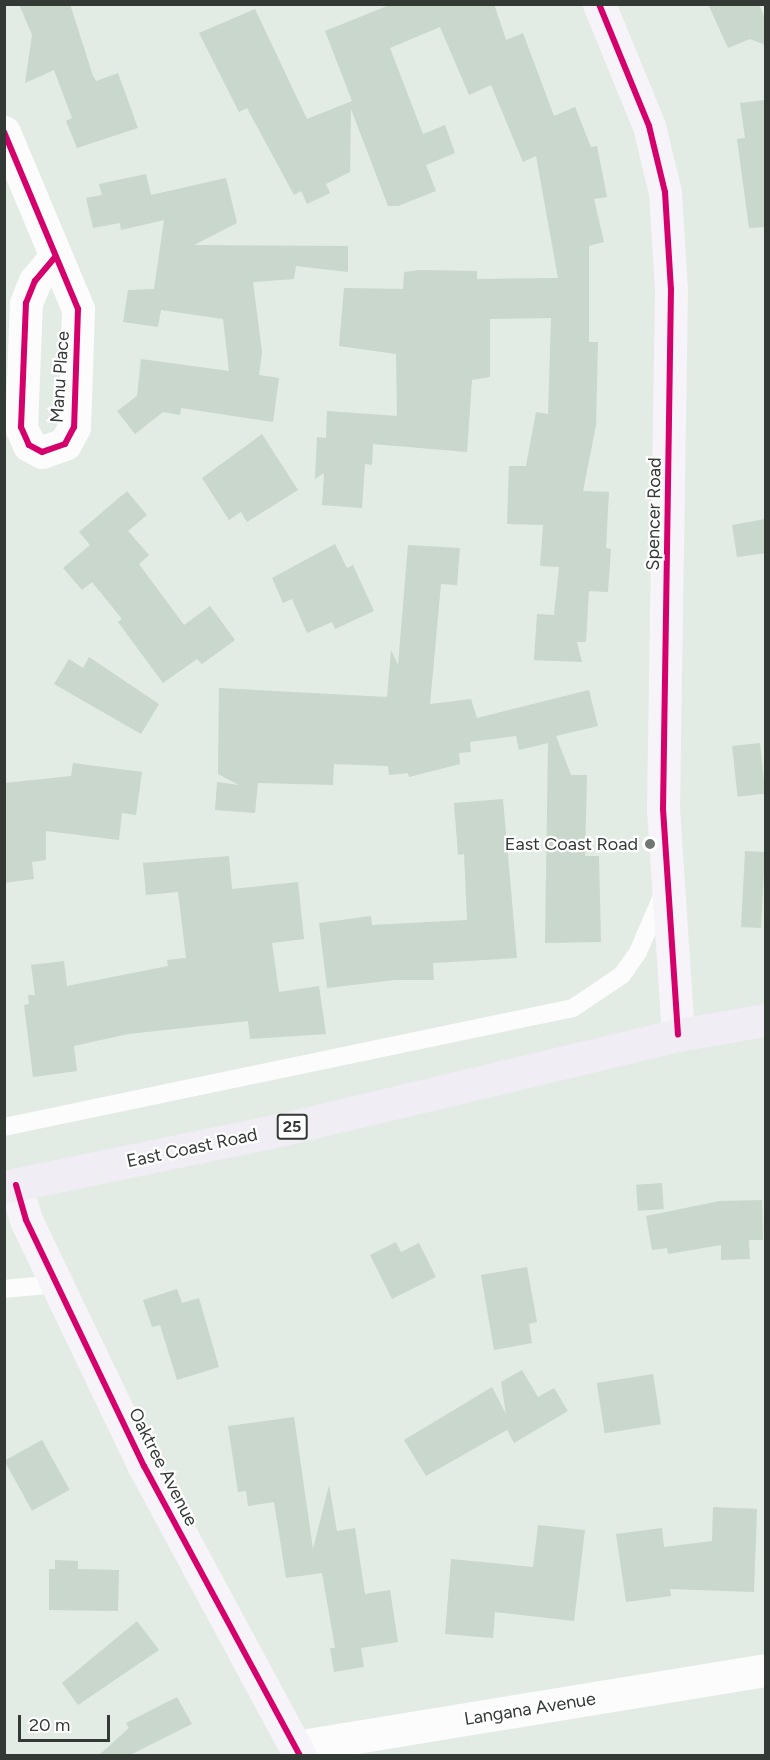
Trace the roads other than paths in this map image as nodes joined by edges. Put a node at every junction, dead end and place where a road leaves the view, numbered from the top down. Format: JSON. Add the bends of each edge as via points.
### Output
{"nodes":[{"id":1,"x":599,"y":4,"type":"edge"},
{"id":2,"x":4,"y":132,"type":"edge"},
{"id":3,"x":55,"y":257,"type":"junction"},
{"id":4,"x":666,"y":887,"type":"junction"},
{"id":5,"x":765,"y":1020,"type":"edge"},
{"id":6,"x":678,"y":1035,"type":"junction"},
{"id":7,"x":4,"y":1127,"type":"edge"},
{"id":8,"x":10,"y":1186,"type":"edge"},
{"id":9,"x":57,"y":1284,"type":"junction"},
{"id":10,"x":4,"y":1289,"type":"edge"},
{"id":11,"x":765,"y":1670,"type":"edge"},
{"id":12,"x":297,"y":1751,"type":"edge"}],
"edges":[{"from":1,"to":4,"type":"street","name":"Spencer Road","via":[[649,126],[665,192],[671,289],[663,809]]},
{"from":2,"to":3,"type":"street","name":"Manu Place"},
{"from":3,"to":3,"type":"street","name":"Manu Place","via":[[78,309],[74,427],[66,444],[42,452],[29,445],[21,427],[26,303],[35,281]]},
{"from":4,"to":6,"type":"street","name":"Spencer Road"},
{"from":4,"to":7,"type":"lane","via":[[638,952],[622,975],[573,1008]]},
{"from":5,"to":6,"type":"main road","name":"East Coast Road","number":"25"},
{"from":6,"to":8,"type":"main road","name":"East Coast Road","number":"25","via":[[288,1128]]},
{"from":8,"to":9,"type":"street","name":"Oaktree Avenue"},
{"from":9,"to":10,"type":"lane"},
{"from":9,"to":12,"type":"street","name":"Oaktree Avenue","via":[[144,1466]]},
{"from":11,"to":12,"type":"street","name":"Langana Avenue"}]}
